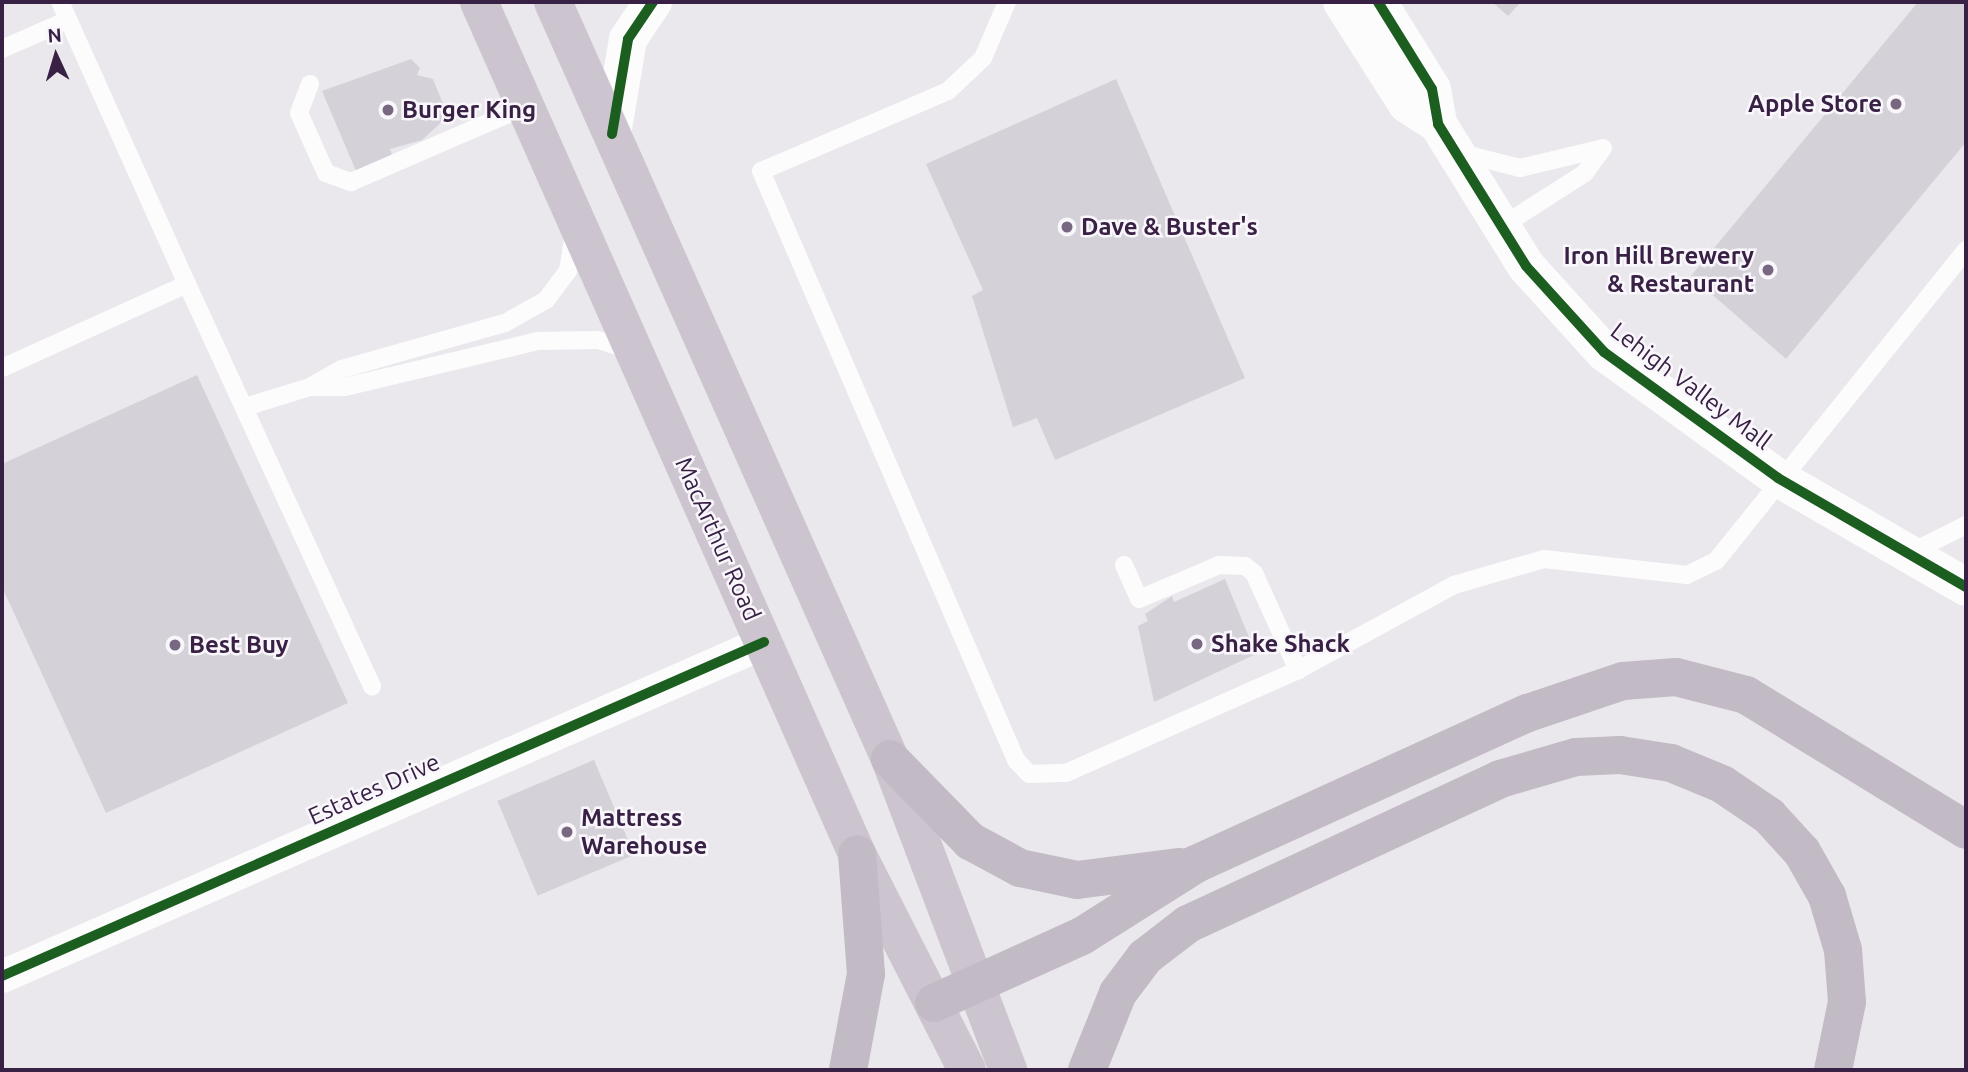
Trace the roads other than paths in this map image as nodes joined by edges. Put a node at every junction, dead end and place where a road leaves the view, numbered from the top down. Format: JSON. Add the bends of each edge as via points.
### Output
{"nodes":[{"id":1,"x":60,"y":2,"type":"edge"},
{"id":2,"x":552,"y":2,"type":"edge"},
{"id":3,"x":653,"y":2,"type":"edge"},
{"id":4,"x":1007,"y":2,"type":"edge"},
{"id":5,"x":1342,"y":2,"type":"edge"},
{"id":6,"x":1378,"y":2,"type":"edge"},
{"id":7,"x":484,"y":3,"type":"edge"},
{"id":8,"x":68,"y":20,"type":"junction"},
{"id":9,"x":2,"y":49,"type":"edge"},
{"id":10,"x":310,"y":84,"type":"dead end"},
{"id":11,"x":524,"y":107,"type":"junction"},
{"id":12,"x":612,"y":134,"type":"junction"},
{"id":13,"x":1447,"y":138,"type":"junction"},
{"id":14,"x":577,"y":217,"type":"junction"},
{"id":15,"x":1502,"y":226,"type":"junction"},
{"id":16,"x":1966,"y":250,"type":"edge"},
{"id":17,"x":187,"y":284,"type":"junction"},
{"id":18,"x":634,"y":351,"type":"junction"},
{"id":19,"x":2,"y":368,"type":"edge"},
{"id":20,"x":310,"y":387,"type":"junction"},
{"id":21,"x":244,"y":407,"type":"junction"},
{"id":22,"x":1778,"y":478,"type":"junction"},
{"id":23,"x":1966,"y":525,"type":"edge"},
{"id":24,"x":1906,"y":555,"type":"junction"},
{"id":25,"x":1124,"y":565,"type":"dead end"},
{"id":26,"x":1966,"y":587,"type":"edge"},
{"id":27,"x":764,"y":642,"type":"junction"},
{"id":28,"x":1298,"y":670,"type":"junction"},
{"id":29,"x":372,"y":687,"type":"dead end"},
{"id":30,"x":890,"y":759,"type":"junction"},
{"id":31,"x":1966,"y":830,"type":"edge"},
{"id":32,"x":857,"y":854,"type":"junction"},
{"id":33,"x":1196,"y":864,"type":"junction"},
{"id":34,"x":2,"y":976,"type":"edge"},
{"id":35,"x":971,"y":986,"type":"junction"},
{"id":36,"x":934,"y":1003,"type":"junction"},
{"id":37,"x":848,"y":1070,"type":"edge"},
{"id":38,"x":967,"y":1070,"type":"edge"},
{"id":39,"x":1008,"y":1070,"type":"edge"},
{"id":40,"x":1087,"y":1070,"type":"edge"},
{"id":41,"x":1833,"y":1070,"type":"edge"}],
"edges":[{"from":1,"to":8,"type":"lane"},
{"from":2,"to":12,"type":"highway"},
{"from":3,"to":12,"type":"street","via":[[628,39]]},
{"from":4,"to":28,"type":"lane","via":[[983,58],[948,91],[761,171],[1016,760],[1029,774],[1066,773]]},
{"from":5,"to":13,"type":"street","name":"Lehigh Valley Mall","via":[[1407,104]]},
{"from":6,"to":13,"type":"street","name":"Lehigh Valley Mall","via":[[1432,89]]},
{"from":7,"to":11,"type":"highway","name":"MacArthur Road"},
{"from":8,"to":9,"type":"lane"},
{"from":8,"to":17,"type":"lane"},
{"from":10,"to":11,"type":"lane","via":[[299,113],[326,173],[351,182]]},
{"from":11,"to":14,"type":"highway","name":"MacArthur Road"},
{"from":12,"to":30,"type":"highway"},
{"from":13,"to":15,"type":"street","name":"Lehigh Valley Mall"},
{"from":13,"to":15,"type":"lane","via":[[1520,168],[1603,148],[1585,173]]},
{"from":14,"to":18,"type":"highway","name":"MacArthur Road"},
{"from":14,"to":20,"type":"lane","via":[[568,271],[546,300],[505,323],[342,369]]},
{"from":15,"to":22,"type":"street","name":"Lehigh Valley Mall","via":[[1526,266],[1604,352]]},
{"from":16,"to":22,"type":"lane"},
{"from":17,"to":19,"type":"lane"},
{"from":17,"to":21,"type":"lane"},
{"from":18,"to":20,"type":"lane","via":[[560,338],[345,387]]},
{"from":18,"to":27,"type":"highway","name":"MacArthur Road"},
{"from":20,"to":21,"type":"lane"},
{"from":21,"to":29,"type":"lane"},
{"from":22,"to":24,"type":"street","name":"Lehigh Valley Mall"},
{"from":22,"to":28,"type":"lane","via":[[1716,561],[1687,575],[1544,559],[1454,585]]},
{"from":23,"to":24,"type":"lane"},
{"from":24,"to":26,"type":"street","name":"Lehigh Valley Mall"},
{"from":25,"to":28,"type":"lane","via":[[1139,599],[1219,565],[1245,566],[1254,573]]},
{"from":27,"to":32,"type":"highway","name":"MacArthur Road"},
{"from":27,"to":34,"type":"street","name":"Estates Drive"},
{"from":30,"to":33,"type":"highway","via":[[970,841],[1020,867],[1077,880]]},
{"from":30,"to":35,"type":"highway"},
{"from":31,"to":33,"type":"highway","via":[[1746,695],[1700,680],[1650,678],[1594,688],[1528,713]]},
{"from":32,"to":36,"type":"highway","name":"MacArthur Road"},
{"from":32,"to":37,"type":"highway","via":[[866,974]]},
{"from":33,"to":35,"type":"highway","via":[[1082,936]]},
{"from":35,"to":36,"type":"highway"},
{"from":35,"to":39,"type":"highway"},
{"from":36,"to":38,"type":"highway","name":"MacArthur Road"},
{"from":40,"to":41,"type":"highway","via":[[1124,984],[1145,957],[1188,924],[1500,779],[1553,762],[1609,755],[1671,763],[1710,778],[1748,799],[1802,852],[1827,896],[1843,950],[1847,1002]]}]}
